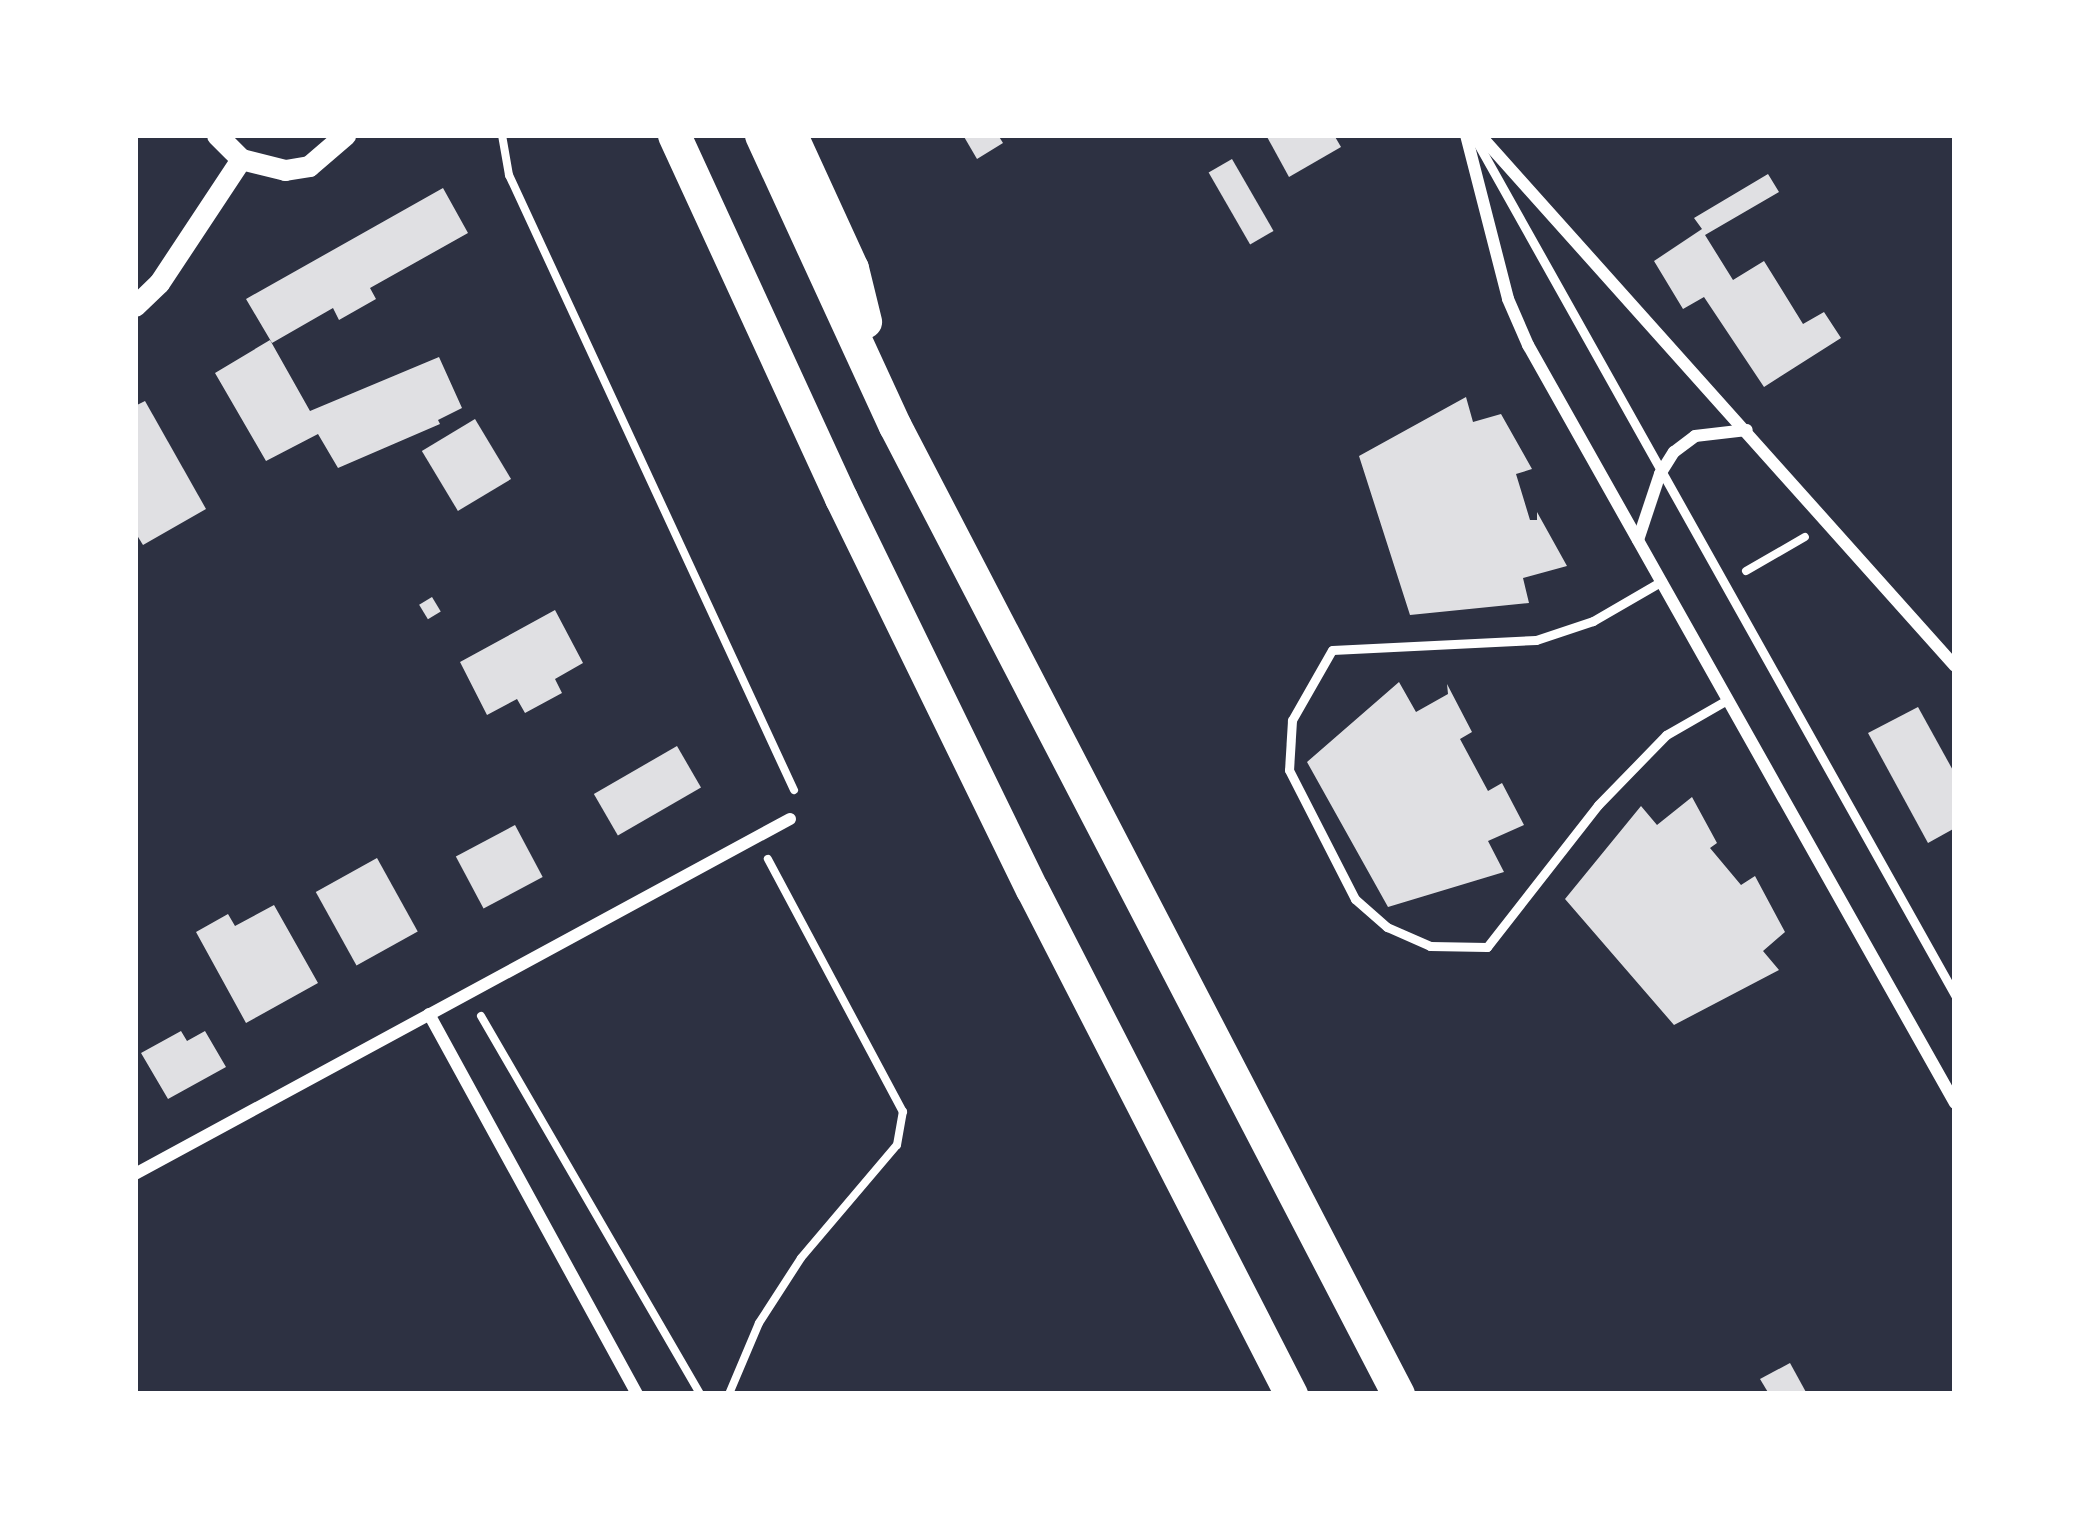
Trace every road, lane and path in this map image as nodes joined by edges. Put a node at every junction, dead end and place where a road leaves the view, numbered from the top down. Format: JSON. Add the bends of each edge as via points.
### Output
{"nodes":[{"id":1,"x":345,"y":135,"type":"edge"},
{"id":2,"x":502,"y":135,"type":"edge"},
{"id":3,"x":674,"y":135,"type":"edge"},
{"id":4,"x":761,"y":135,"type":"edge"},
{"id":5,"x":791,"y":135,"type":"edge"},
{"id":6,"x":1473,"y":135,"type":"edge"},
{"id":7,"x":222,"y":138,"type":"edge"},
{"id":8,"x":241,"y":159,"type":"junction"},
{"id":9,"x":135,"y":306,"type":"edge"},
{"id":10,"x":884,"y":398,"type":"junction"},
{"id":11,"x":1747,"y":430,"type":"junction"},
{"id":12,"x":1660,"y":473,"type":"junction"},
{"id":13,"x":1809,"y":535,"type":"dead end"},
{"id":14,"x":1638,"y":539,"type":"junction"},
{"id":15,"x":1744,"y":572,"type":"dead end"},
{"id":16,"x":1662,"y":581,"type":"junction"},
{"id":17,"x":1955,"y":666,"type":"edge"},
{"id":18,"x":1727,"y":700,"type":"junction"},
{"id":19,"x":790,"y":818,"type":"joint"},
{"id":20,"x":757,"y":836,"type":"junction"},
{"id":21,"x":467,"y":993,"type":"junction"},
{"id":22,"x":1955,"y":995,"type":"edge"},
{"id":23,"x":429,"y":1014,"type":"junction"},
{"id":24,"x":1955,"y":1103,"type":"edge"},
{"id":25,"x":135,"y":1174,"type":"edge"},
{"id":26,"x":637,"y":1394,"type":"edge"},
{"id":27,"x":700,"y":1394,"type":"edge"},
{"id":28,"x":729,"y":1394,"type":"edge"},
{"id":29,"x":1292,"y":1394,"type":"edge"},
{"id":30,"x":1398,"y":1394,"type":"edge"}],
"edges":[{"from":1,"to":8,"type":"street","via":[[309,166],[285,170]]},
{"from":2,"to":19,"type":"path","via":[[509,175],[798,799]]},
{"from":3,"to":29,"type":"highway","via":[[1032,889]]},
{"from":4,"to":10,"type":"highway"},
{"from":5,"to":10,"type":"highway","via":[[852,268]]},
{"from":6,"to":11,"type":"street"},
{"from":6,"to":12,"type":"lane"},
{"from":6,"to":14,"type":"street","via":[[1508,299]]},
{"from":7,"to":8,"type":"street"},
{"from":8,"to":9,"type":"street","via":[[159,283]]},
{"from":10,"to":30,"type":"highway"},
{"from":11,"to":12,"type":"street","via":[[1695,436]]},
{"from":11,"to":17,"type":"street"},
{"from":12,"to":14,"type":"street"},
{"from":12,"to":22,"type":"lane"},
{"from":13,"to":15,"type":"path"},
{"from":14,"to":16,"type":"street"},
{"from":16,"to":18,"type":"street"},
{"from":16,"to":18,"type":"lane","via":[[1593,621],[1536,640],[1332,650],[1292,719],[1288,770],[1354,899],[1387,927],[1430,946],[1487,947],[1598,806],[1666,735]]},
{"from":18,"to":24,"type":"street"},
{"from":19,"to":20,"type":"street"},
{"from":20,"to":21,"type":"street"},
{"from":20,"to":28,"type":"path","via":[[903,1112],[897,1145],[801,1258],[759,1323]]},
{"from":21,"to":23,"type":"street"},
{"from":21,"to":27,"type":"path"},
{"from":23,"to":25,"type":"street"},
{"from":23,"to":26,"type":"street"}]}
